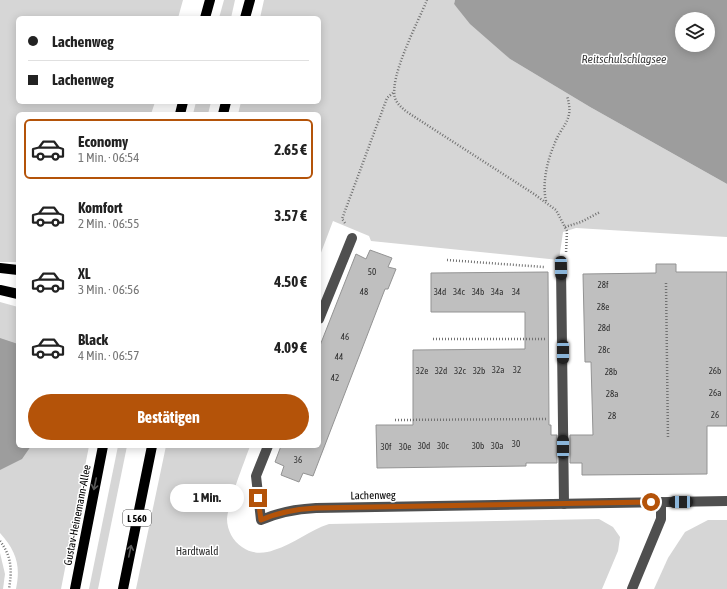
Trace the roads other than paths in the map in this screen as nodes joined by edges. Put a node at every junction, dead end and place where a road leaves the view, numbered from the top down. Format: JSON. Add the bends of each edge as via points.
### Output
{"nodes":[{"id":1,"x":210,"y":0,"type":"edge"},
{"id":2,"x":250,"y":0,"type":"edge"},
{"id":3,"x":206,"y":16,"type":"edge"},
{"id":4,"x":246,"y":16,"type":"edge"},
{"id":5,"x":352,"y":238,"type":"road end"},
{"id":6,"x":0,"y":268,"type":"edge"},
{"id":7,"x":561,"y":268,"type":"road end"},
{"id":8,"x":16,"y":270,"type":"edge"},
{"id":9,"x":0,"y":290,"type":"edge"},
{"id":10,"x":16,"y":294,"type":"edge"},
{"id":11,"x":321,"y":314,"type":"edge"},
{"id":12,"x":103,"y":448,"type":"edge"},
{"id":13,"x":152,"y":448,"type":"edge"},
{"id":14,"x":267,"y":448,"type":"edge"},
{"id":15,"x":727,"y":501,"type":"edge"},
{"id":16,"x":661,"y":502,"type":"junction"},
{"id":17,"x":564,"y":504,"type":"junction"},
{"id":18,"x":75,"y":589,"type":"edge"},
{"id":19,"x":122,"y":589,"type":"edge"},
{"id":20,"x":632,"y":589,"type":"edge"}],
"edges":[{"from":1,"to":3,"type":"main road"},
{"from":2,"to":4,"type":"main road"},
{"from":5,"to":11,"type":"street"},
{"from":6,"to":8,"type":"main road"},
{"from":7,"to":17,"type":"street"},
{"from":9,"to":10,"type":"main road"},
{"from":12,"to":18,"type":"main road","name":"Gustav-Heinemann-Allee","one_way":true},
{"from":19,"to":13,"type":"main road","number":"L 560","one_way":true},
{"from":14,"to":17,"type":"street","name":"Lachenweg","via":[[256,476],[261,520],[273,514],[301,508]]},
{"from":15,"to":16,"type":"street","name":"Lachenweg"},
{"from":16,"to":17,"type":"street","name":"Lachenweg"},
{"from":16,"to":20,"type":"street","via":[[661,519]]}]}
